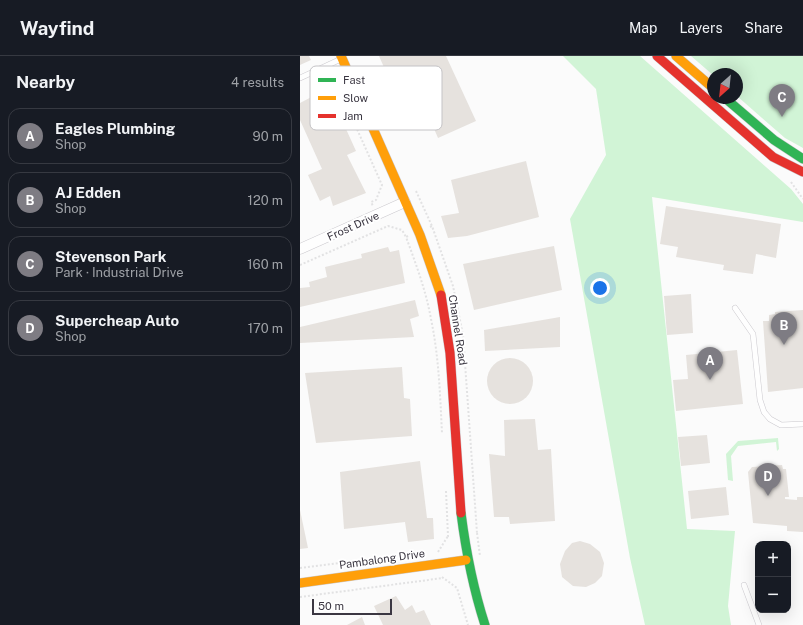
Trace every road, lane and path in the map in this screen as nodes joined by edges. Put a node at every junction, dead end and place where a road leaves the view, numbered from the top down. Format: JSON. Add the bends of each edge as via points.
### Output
{"nodes":[{"id":1,"x":657,"y":56,"type":"edge"},
{"id":2,"x":676,"y":56,"type":"edge"},
{"id":3,"x":342,"y":57,"type":"edge"},
{"id":4,"x":328,"y":65,"type":"edge"},
{"id":5,"x":310,"y":73,"type":"edge"},
{"id":6,"x":300,"y":78,"type":"edge"},
{"id":7,"x":707,"y":83,"type":"edge"},
{"id":8,"x":732,"y":104,"type":"edge"},
{"id":9,"x":357,"y":130,"type":"edge"},
{"id":10,"x":374,"y":130,"type":"edge"},
{"id":11,"x":803,"y":159,"type":"edge"},
{"id":12,"x":800,"y":176,"type":"edge"},
{"id":13,"x":416,"y":191,"type":"dead end"},
{"id":14,"x":405,"y":202,"type":"junction"},
{"id":15,"x":372,"y":206,"type":"dead end"},
{"id":16,"x":432,"y":226,"type":"dead end"},
{"id":17,"x":300,"y":249,"type":"edge"},
{"id":18,"x":300,"y":265,"type":"edge"},
{"id":19,"x":735,"y":308,"type":"dead end"},
{"id":20,"x":803,"y":424,"type":"edge"},
{"id":21,"x":443,"y":439,"type":"dead end"},
{"id":22,"x":445,"y":483,"type":"dead end"},
{"id":23,"x":474,"y":534,"type":"dead end"},
{"id":24,"x":448,"y":536,"type":"junction"},
{"id":25,"x":451,"y":536,"type":"dead end"},
{"id":26,"x":430,"y":552,"type":"dead end"},
{"id":27,"x":423,"y":553,"type":"dead end"},
{"id":28,"x":466,"y":560,"type":"junction"},
{"id":29,"x":481,"y":560,"type":"dead end"},
{"id":30,"x":300,"y":568,"type":"edge"},
{"id":31,"x":300,"y":582,"type":"edge"},
{"id":32,"x":744,"y":585,"type":"dead end"},
{"id":33,"x":300,"y":597,"type":"edge"},
{"id":34,"x":468,"y":625,"type":"edge"},
{"id":35,"x":485,"y":625,"type":"edge"},
{"id":36,"x":759,"y":625,"type":"edge"}],
"edges":[{"from":1,"to":12,"type":"main road","via":[[773,157]]},
{"from":2,"to":7,"type":"main road"},
{"from":3,"to":4,"type":"lane"},
{"from":5,"to":6,"type":"lane"},
{"from":8,"to":11,"type":"main road","via":[[774,140]]},
{"from":9,"to":15,"type":"path","via":[[382,185],[376,200],[371,202]]},
{"from":10,"to":14,"type":"main road","name":"Channel Road"},
{"from":13,"to":16,"type":"path"},
{"from":14,"to":17,"type":"street","name":"Frost Drive"},
{"from":14,"to":28,"type":"main road","name":"Channel Road","via":[[432,264],[445,313],[452,358]]},
{"from":18,"to":21,"type":"path","via":[[382,226],[402,230],[407,237],[424,289],[431,319]]},
{"from":19,"to":20,"type":"lane","via":[[753,334],[760,400],[764,412],[779,424]]},
{"from":22,"to":24,"type":"path"},
{"from":23,"to":29,"type":"path","via":[[477,534]]},
{"from":24,"to":25,"type":"path"},
{"from":24,"to":26,"type":"path","via":[[438,552]]},
{"from":27,"to":30,"type":"path"},
{"from":28,"to":31,"type":"main road","name":"Pambalong Drive"},
{"from":28,"to":35,"type":"main road","name":"Channel Road"},
{"from":32,"to":36,"type":"lane"},
{"from":33,"to":34,"type":"path","via":[[442,577],[457,588]]}]}
